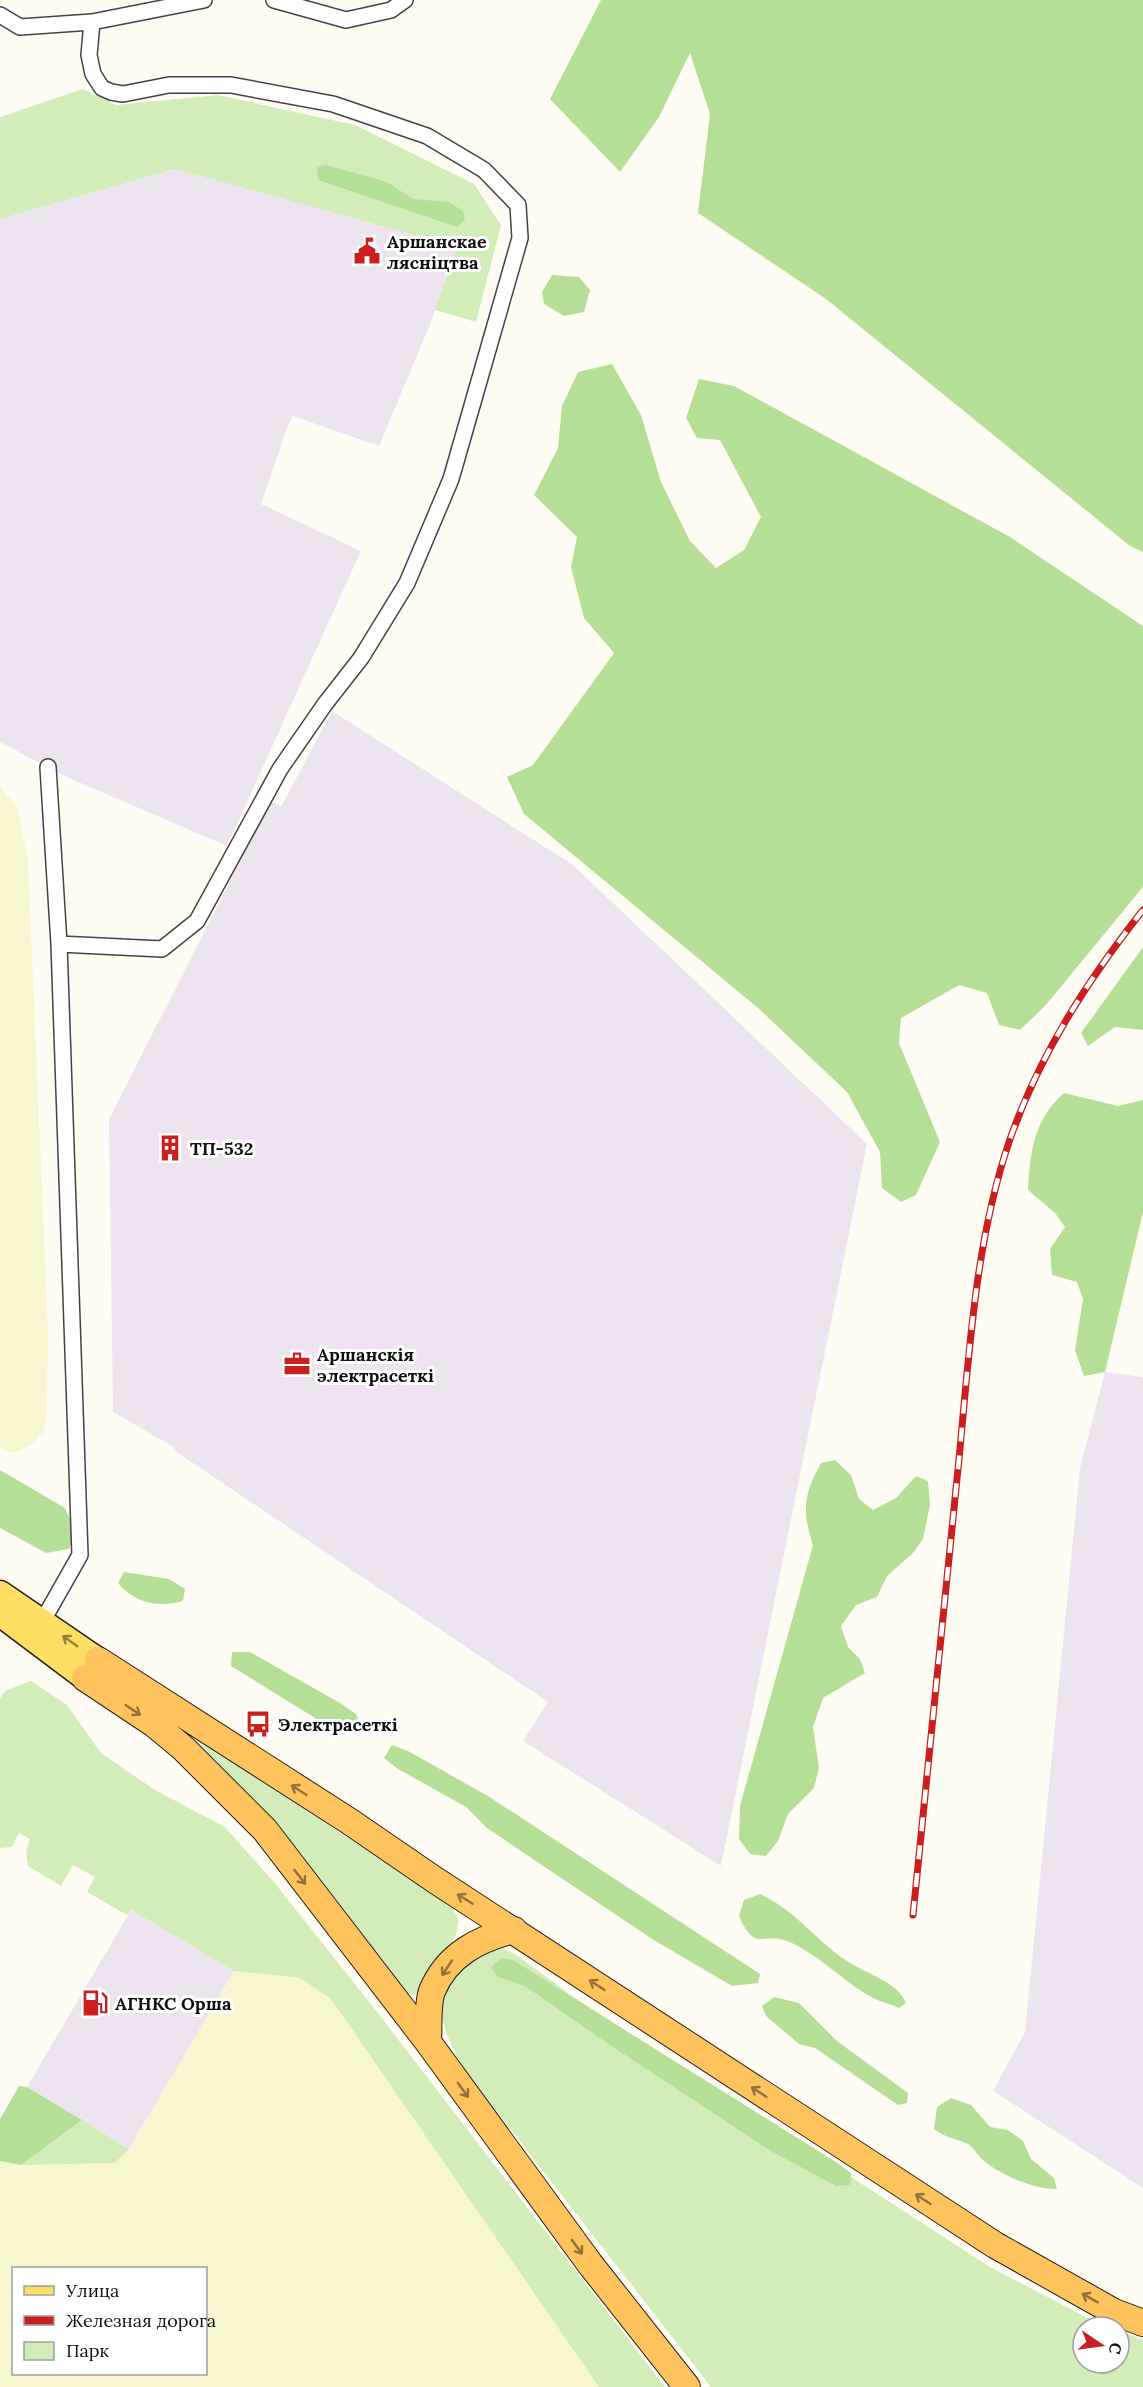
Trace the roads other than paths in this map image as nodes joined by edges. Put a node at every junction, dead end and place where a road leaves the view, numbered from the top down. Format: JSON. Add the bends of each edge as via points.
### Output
{"nodes":[{"id":1,"x":204,"y":0,"type":"edge"},
{"id":2,"x":274,"y":0,"type":"edge"},
{"id":3,"x":405,"y":0,"type":"edge"},
{"id":4,"x":0,"y":15,"type":"edge"},
{"id":5,"x":92,"y":22,"type":"junction"},
{"id":6,"x":48,"y":767,"type":"dead end"},
{"id":7,"x":59,"y":944,"type":"junction"},
{"id":8,"x":0,"y":1593,"type":"edge"},
{"id":9,"x":0,"y":1614,"type":"edge"},
{"id":10,"x":38,"y":1629,"type":"junction"},
{"id":11,"x":91,"y":1669,"type":"junction"},
{"id":12,"x":514,"y":1930,"type":"junction"},
{"id":13,"x":428,"y":2042,"type":"junction"},
{"id":14,"x":1143,"y":2323,"type":"edge"},
{"id":15,"x":687,"y":2387,"type":"edge"}],
"edges":[{"from":1,"to":5,"type":"street"},
{"from":2,"to":3,"type":"street","via":[[346,20],[391,10]]},
{"from":4,"to":5,"type":"street","via":[[20,27]]},
{"from":5,"to":7,"type":"street","via":[[89,55],[93,74],[102,88],[123,94],[169,85],[231,85],[333,104],[427,136],[484,170],[518,205],[519,238],[451,478],[407,583],[362,658],[280,769],[198,921],[162,949]]},
{"from":6,"to":7,"type":"street"},
{"from":7,"to":10,"type":"street","via":[[80,1555]]},
{"from":8,"to":10,"type":"main road"},
{"from":9,"to":10,"type":"main road"},
{"from":10,"to":11,"type":"main road"},
{"from":12,"to":11,"type":"highway","one_way":true},
{"from":11,"to":13,"type":"highway","one_way":true,"via":[[183,1748],[265,1830]]},
{"from":12,"to":13,"type":"highway","one_way":true,"via":[[485,1937],[454,1959],[432,1992]]},
{"from":14,"to":12,"type":"highway","one_way":true,"via":[[1114,2312],[995,2245]]},
{"from":13,"to":15,"type":"highway","one_way":true,"via":[[590,2264]]}]}
